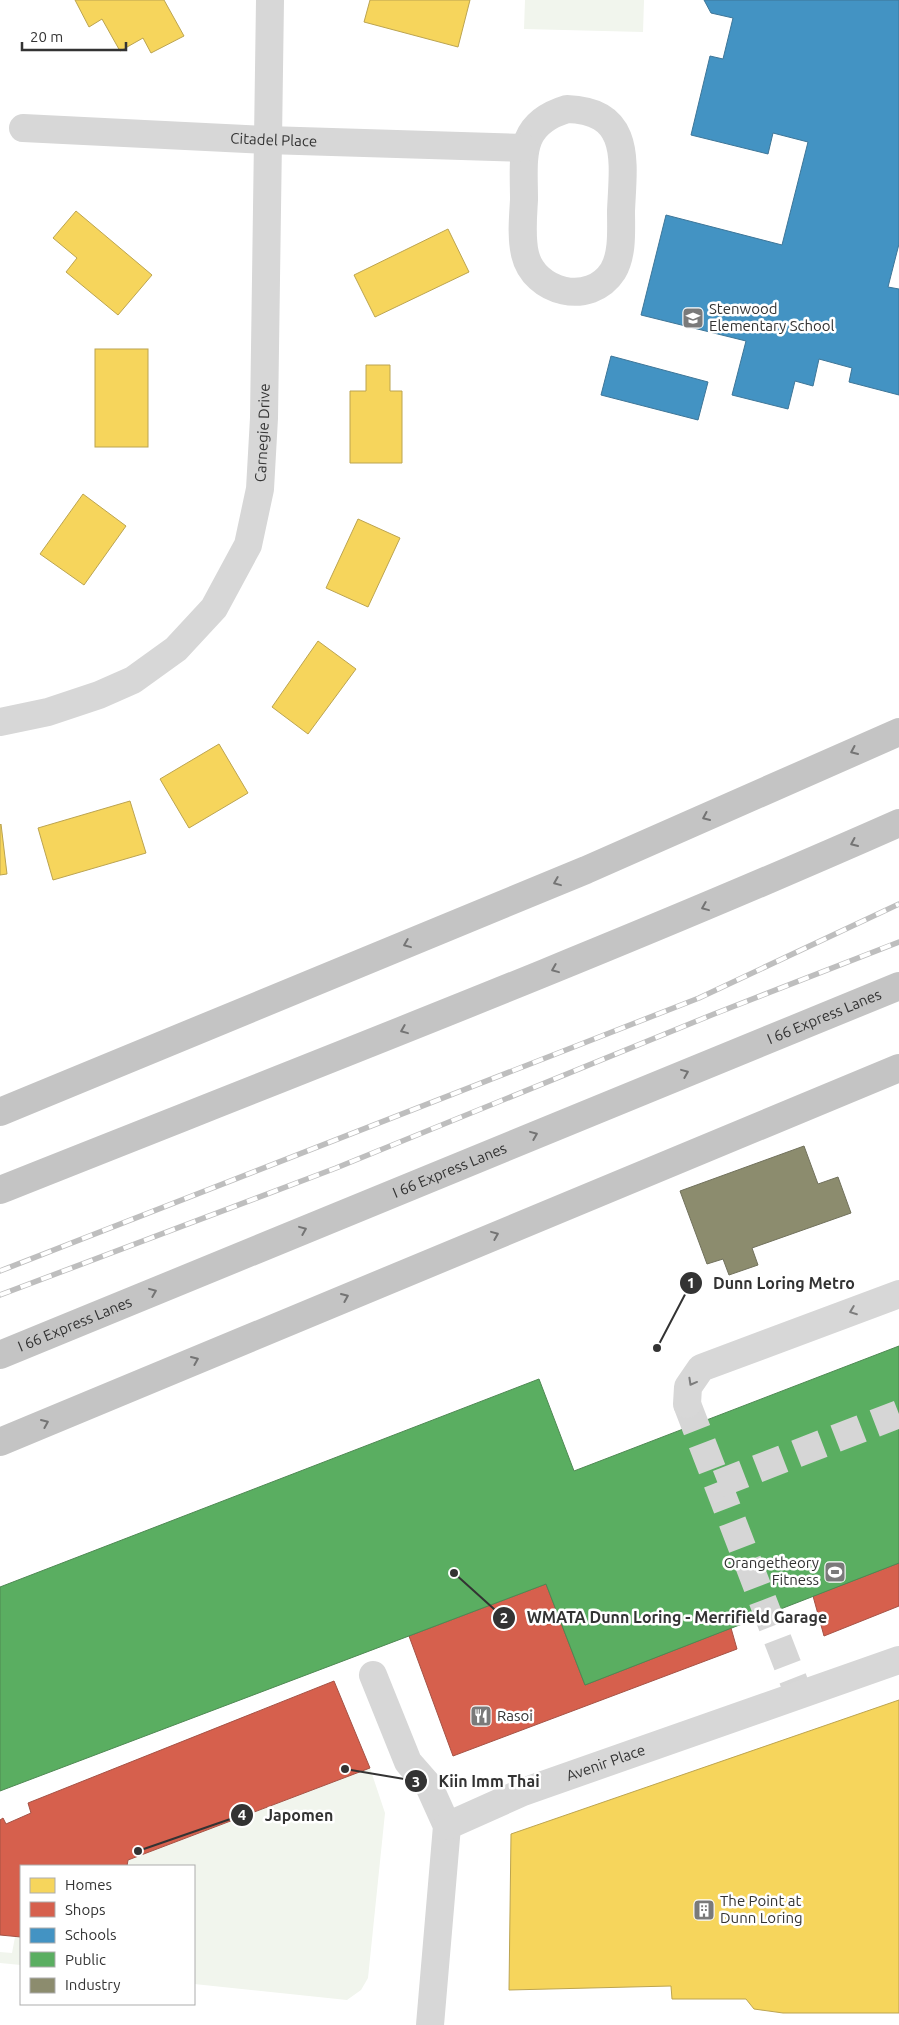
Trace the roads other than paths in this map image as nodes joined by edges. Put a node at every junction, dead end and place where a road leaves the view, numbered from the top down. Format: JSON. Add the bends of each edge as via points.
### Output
{"nodes":[{"id":1,"x":270,"y":0,"type":"edge"},
{"id":2,"x":23,"y":128,"type":"dead end"},
{"id":3,"x":267,"y":140,"type":"junction"},
{"id":4,"x":524,"y":148,"type":"junction"},
{"id":5,"x":0,"y":722,"type":"edge"},
{"id":6,"x":899,"y":732,"type":"edge"},
{"id":7,"x":899,"y":823,"type":"edge"},
{"id":8,"x":899,"y":986,"type":"edge"},
{"id":9,"x":899,"y":1068,"type":"edge"},
{"id":10,"x":0,"y":1112,"type":"edge"},
{"id":11,"x":0,"y":1190,"type":"edge"},
{"id":12,"x":899,"y":1294,"type":"edge"},
{"id":13,"x":0,"y":1355,"type":"edge"},
{"id":14,"x":687,"y":1404,"type":"tunnel mouth"},
{"id":15,"x":0,"y":1442,"type":"edge"},
{"id":16,"x":899,"y":1660,"type":"edge"},
{"id":17,"x":373,"y":1675,"type":"dead end"},
{"id":18,"x":447,"y":1826,"type":"junction"},
{"id":19,"x":430,"y":2025,"type":"edge"}],
"edges":[{"from":1,"to":3,"type":"street","name":"Carnegie Drive"},
{"from":2,"to":3,"type":"street","name":"Citadel Place"},
{"from":3,"to":4,"type":"street","name":"Citadel Place"},
{"from":3,"to":5,"type":"street","name":"Carnegie Drive","via":[[264,418],[260,489],[248,545],[214,608],[176,649],[133,680],[48,712]]},
{"from":4,"to":4,"type":"street","via":[[523,234],[524,253],[530,269],[555,290],[587,290],[602,283],[613,270],[620,253],[623,154],[618,138],[598,114],[583,109],[567,109],[552,113],[539,122]]},
{"from":6,"to":10,"type":"highway","one_way":true,"via":[[586,870]]},
{"from":7,"to":11,"type":"highway","one_way":true,"via":[[428,1021]]},
{"from":13,"to":8,"type":"highway","name":"I 66 Express Lanes","one_way":true},
{"from":15,"to":9,"type":"highway","one_way":true},
{"from":12,"to":14,"type":"street","one_way":true,"via":[[700,1368],[688,1387]]},
{"from":16,"to":18,"type":"street","name":"Avenir Place","via":[[523,1792]]},
{"from":17,"to":18,"type":"street","via":[[408,1762],[429,1786]]},
{"from":18,"to":19,"type":"street"}]}
